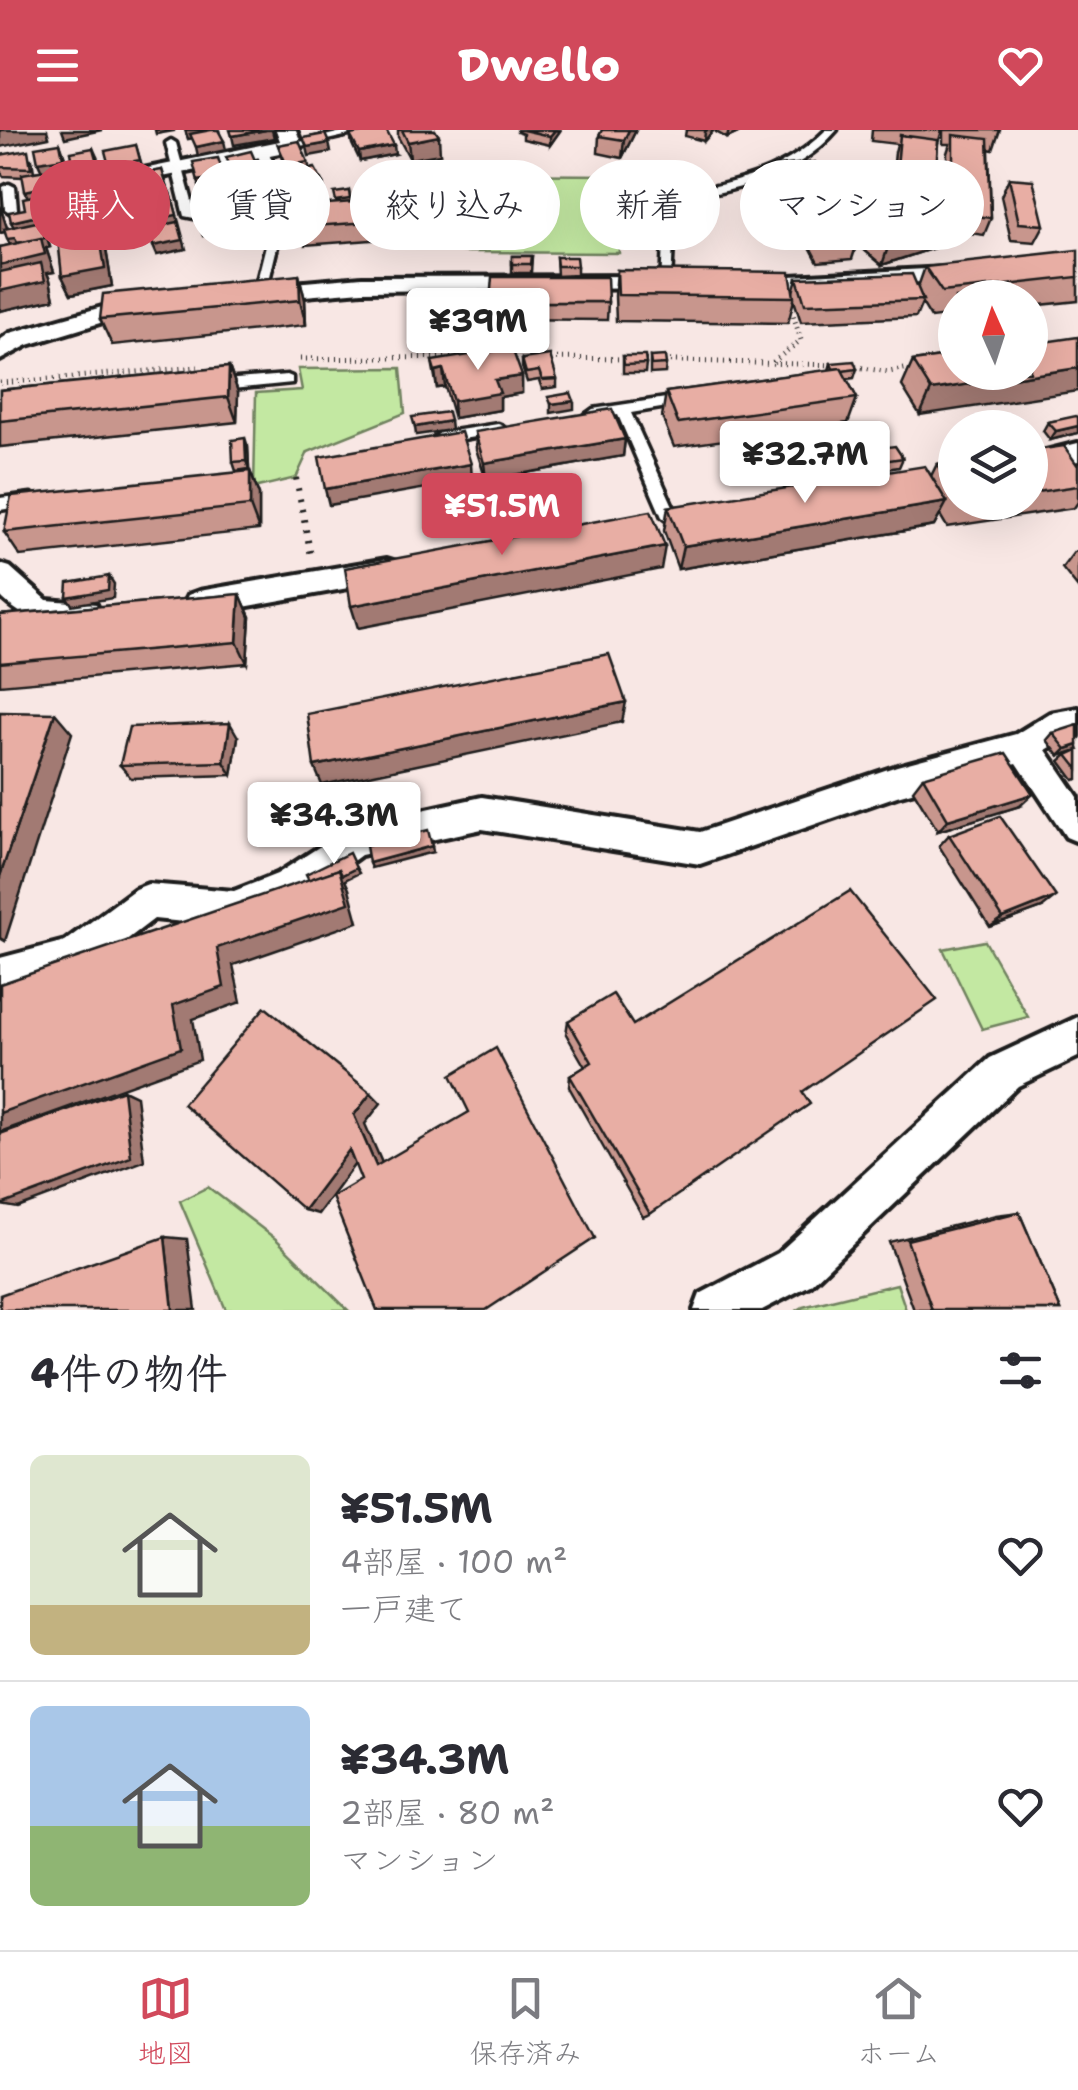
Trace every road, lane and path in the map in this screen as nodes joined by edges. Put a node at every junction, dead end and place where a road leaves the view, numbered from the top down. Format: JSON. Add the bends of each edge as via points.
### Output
{"nodes":[{"id":1,"x":366,"y":130,"type":"edge"},
{"id":2,"x":832,"y":130,"type":"edge"},
{"id":3,"x":289,"y":137,"type":"edge"},
{"id":4,"x":171,"y":143,"type":"dead end"},
{"id":5,"x":262,"y":151,"type":"junction"},
{"id":6,"x":266,"y":160,"type":"edge"},
{"id":7,"x":180,"y":168,"type":"junction"},
{"id":8,"x":170,"y":170,"type":"edge"},
{"id":9,"x":190,"y":216,"type":"dead end"},
{"id":10,"x":335,"y":216,"type":"edge"},
{"id":11,"x":997,"y":272,"type":"edge"},
{"id":12,"x":674,"y":283,"type":"joint"},
{"id":13,"x":470,"y":284,"type":"junction"},
{"id":14,"x":719,"y":284,"type":"edge"},
{"id":15,"x":784,"y":285,"type":"junction"},
{"id":16,"x":251,"y":294,"type":"joint"},
{"id":17,"x":171,"y":300,"type":"edge"},
{"id":18,"x":0,"y":352,"type":"edge"},
{"id":19,"x":485,"y":358,"type":"junction"},
{"id":20,"x":504,"y":358,"type":"edge"},
{"id":21,"x":544,"y":358,"type":"edge"},
{"id":22,"x":286,"y":360,"type":"dead end"},
{"id":23,"x":773,"y":362,"type":"junction"},
{"id":24,"x":210,"y":366,"type":"edge"},
{"id":25,"x":910,"y":368,"type":"dead end"},
{"id":26,"x":286,"y":380,"type":"dead end"},
{"id":27,"x":0,"y":383,"type":"edge"},
{"id":28,"x":191,"y":388,"type":"edge"},
{"id":29,"x":698,"y":398,"type":"edge"},
{"id":30,"x":622,"y":410,"type":"junction"},
{"id":31,"x":567,"y":418,"type":"edge"},
{"id":32,"x":511,"y":427,"type":"edge"},
{"id":33,"x":418,"y":441,"type":"edge"},
{"id":34,"x":296,"y":478,"type":"dead end"},
{"id":35,"x":56,"y":498,"type":"edge"},
{"id":36,"x":0,"y":504,"type":"edge"},
{"id":37,"x":684,"y":515,"type":"joint"},
{"id":38,"x":633,"y":524,"type":"edge"},
{"id":39,"x":409,"y":566,"type":"edge"},
{"id":40,"x":0,"y":575,"type":"edge"},
{"id":41,"x":316,"y":584,"type":"junction"},
{"id":42,"x":168,"y":606,"type":"edge"},
{"id":43,"x":109,"y":611,"type":"edge"},
{"id":44,"x":1078,"y":722,"type":"edge"},
{"id":45,"x":1025,"y":746,"type":"junction"},
{"id":46,"x":1078,"y":826,"type":"edge"},
{"id":47,"x":0,"y":977,"type":"edge"},
{"id":48,"x":1078,"y":1037,"type":"edge"},
{"id":49,"x":716,"y":1310,"type":"edge"}],
"edges":[{"from":1,"to":3,"type":"lane"},
{"from":2,"to":12,"type":"lane","via":[[808,158],[780,170],[669,199]]},
{"from":3,"to":5,"type":"street"},
{"from":4,"to":7,"type":"lane"},
{"from":5,"to":6,"type":"lane"},
{"from":5,"to":7,"type":"street"},
{"from":7,"to":8,"type":"street"},
{"from":7,"to":9,"type":"lane"},
{"from":10,"to":16,"type":"lane","via":[[298,218],[275,228]]},
{"from":11,"to":15,"type":"street"},
{"from":12,"to":13,"type":"street"},
{"from":13,"to":16,"type":"street"},
{"from":13,"to":19,"type":"path"},
{"from":14,"to":15,"type":"street"},
{"from":15,"to":23,"type":"path","via":[[801,340]]},
{"from":17,"to":18,"type":"street","via":[[69,322]]},
{"from":19,"to":20,"type":"path"},
{"from":19,"to":22,"type":"path"},
{"from":21,"to":23,"type":"path"},
{"from":23,"to":25,"type":"path"},
{"from":24,"to":27,"type":"path"},
{"from":26,"to":28,"type":"lane"},
{"from":29,"to":30,"type":"lane"},
{"from":30,"to":31,"type":"lane"},
{"from":30,"to":37,"type":"lane"},
{"from":32,"to":33,"type":"lane"},
{"from":34,"to":41,"type":"path"},
{"from":35,"to":36,"type":"lane"},
{"from":37,"to":38,"type":"street"},
{"from":39,"to":41,"type":"street"},
{"from":40,"to":43,"type":"street","via":[[14,593],[51,616]]},
{"from":41,"to":42,"type":"street"},
{"from":44,"to":45,"type":"street","via":[[1062,723]]},
{"from":45,"to":46,"type":"street"},
{"from":45,"to":47,"type":"street","via":[[700,848],[482,813],[410,828],[353,842],[290,886],[234,909],[148,901],[74,956]]},
{"from":48,"to":49,"type":"street","via":[[1004,1072],[794,1268]]}]}
